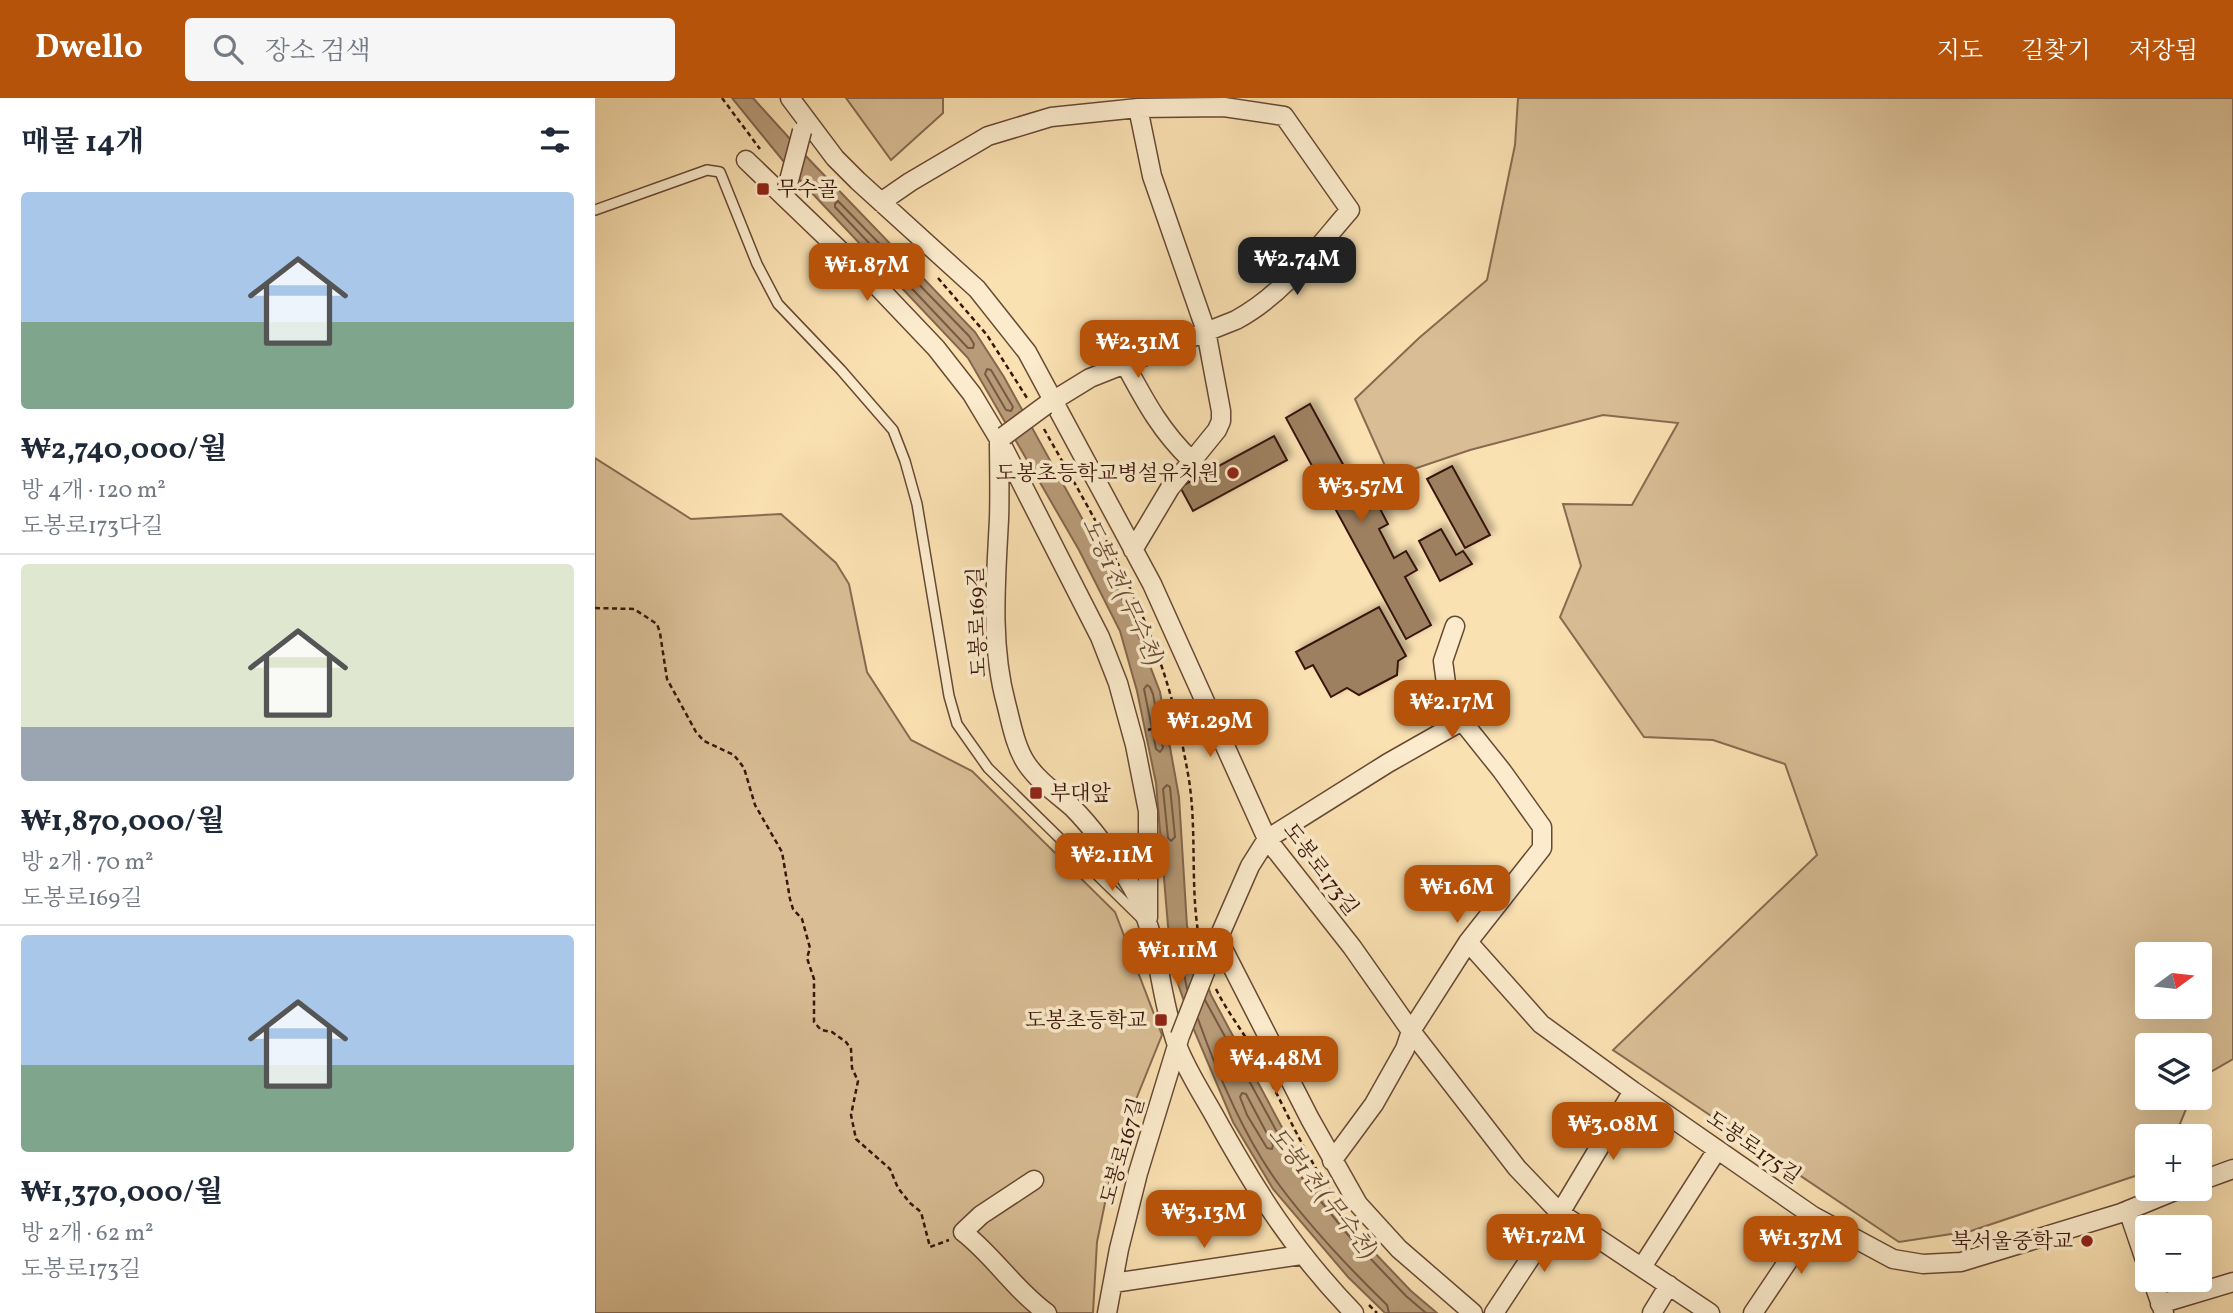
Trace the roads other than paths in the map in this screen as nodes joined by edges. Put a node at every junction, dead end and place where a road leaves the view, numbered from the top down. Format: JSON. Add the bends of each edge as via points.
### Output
{"nodes":[{"id":1,"x":790,"y":98,"type":"edge"},
{"id":2,"x":1138,"y":108,"type":"junction"},
{"id":3,"x":804,"y":126,"type":"junction"},
{"id":4,"x":746,"y":160,"type":"dead end"},
{"id":5,"x":784,"y":192,"type":"junction"},
{"id":6,"x":881,"y":202,"type":"junction"},
{"id":7,"x":595,"y":210,"type":"edge"},
{"id":8,"x":1206,"y":331,"type":"junction"},
{"id":9,"x":1125,"y":364,"type":"junction"},
{"id":10,"x":1050,"y":402,"type":"junction"},
{"id":11,"x":1001,"y":438,"type":"junction"},
{"id":12,"x":1191,"y":460,"type":"junction"},
{"id":13,"x":1133,"y":550,"type":"junction"},
{"id":14,"x":1455,"y":626,"type":"dead end"},
{"id":15,"x":1462,"y":721,"type":"junction"},
{"id":16,"x":1267,"y":839,"type":"junction"},
{"id":17,"x":1148,"y":925,"type":"junction"},
{"id":18,"x":1468,"y":942,"type":"junction"},
{"id":19,"x":1215,"y":946,"type":"junction"},
{"id":20,"x":1411,"y":1031,"type":"junction"},
{"id":21,"x":1178,"y":1040,"type":"junction"},
{"id":22,"x":1633,"y":1091,"type":"junction"},
{"id":23,"x":1717,"y":1150,"type":"junction"},
{"id":24,"x":1332,"y":1161,"type":"junction"},
{"id":25,"x":2233,"y":1169,"type":"edge"},
{"id":26,"x":2212,"y":1177,"type":"edge"},
{"id":27,"x":1034,"y":1180,"type":"dead end"},
{"id":28,"x":2150,"y":1201,"type":"edge"},
{"id":29,"x":2128,"y":1210,"type":"junction"},
{"id":30,"x":1560,"y":1213,"type":"junction"},
{"id":31,"x":1817,"y":1218,"type":"junction"},
{"id":32,"x":2135,"y":1231,"type":"edge"},
{"id":33,"x":1301,"y":1255,"type":"junction"},
{"id":34,"x":1642,"y":1267,"type":"junction"},
{"id":35,"x":2233,"y":1282,"type":"edge"},
{"id":36,"x":1113,"y":1283,"type":"junction"},
{"id":37,"x":1669,"y":1285,"type":"junction"},
{"id":38,"x":2156,"y":1292,"type":"edge"},
{"id":39,"x":1361,"y":1309,"type":"edge"},
{"id":40,"x":2162,"y":1309,"type":"edge"},
{"id":41,"x":1047,"y":1313,"type":"edge"},
{"id":42,"x":1107,"y":1313,"type":"edge"},
{"id":43,"x":1473,"y":1313,"type":"edge"},
{"id":44,"x":1494,"y":1313,"type":"edge"},
{"id":45,"x":1652,"y":1313,"type":"edge"},
{"id":46,"x":1710,"y":1313,"type":"edge"},
{"id":47,"x":1753,"y":1313,"type":"edge"}],
"edges":[{"from":1,"to":3,"type":"street"},
{"from":2,"to":6,"type":"street","via":[[1051,117],[1005,129],[971,144]]},
{"from":2,"to":8,"type":"street","via":[[1152,176]]},
{"from":2,"to":8,"type":"street","via":[[1224,107],[1284,116],[1350,210],[1269,299],[1236,320]]},
{"from":3,"to":5,"type":"street","bridge":true},
{"from":3,"to":6,"type":"street","name":"도봉로173길"},
{"from":4,"to":5,"type":"street","name":"도봉로169길"},
{"from":5,"to":11,"type":"street","name":"도봉로169길","via":[[936,348]]},
{"from":6,"to":10,"type":"street","name":"도봉로173길","via":[[977,289],[1027,352]]},
{"from":7,"to":17,"type":"lane","via":[[707,170],[720,172],[778,304],[893,430],[917,504],[957,724],[988,768]]},
{"from":8,"to":9,"type":"street"},
{"from":8,"to":12,"type":"street","via":[[1221,421]]},
{"from":9,"to":10,"type":"street"},
{"from":9,"to":12,"type":"street","via":[[1156,421]]},
{"from":10,"to":11,"type":"street","bridge":true},
{"from":10,"to":13,"type":"street","name":"도봉로173길"},
{"from":11,"to":17,"type":"street","name":"도봉로169길","via":[[1118,683],[1148,811]]},
{"from":11,"to":17,"type":"street","name":"도봉로169길","via":[[997,663],[1017,745],[1025,762],[1073,808],[1111,856]]},
{"from":12,"to":13,"type":"street"},
{"from":13,"to":16,"type":"street","name":"도봉로173길"},
{"from":14,"to":15,"type":"street","via":[[1443,661],[1447,691]]},
{"from":15,"to":16,"type":"street"},
{"from":15,"to":18,"type":"street","via":[[1542,827],[1542,848]]},
{"from":16,"to":19,"type":"street","name":"도봉로167길"},
{"from":16,"to":20,"type":"street","name":"도봉로173길"},
{"from":17,"to":21,"type":"street","name":"도봉로169길"},
{"from":18,"to":20,"type":"street"},
{"from":18,"to":22,"type":"street","name":"도봉로175길","via":[[1541,1024]]},
{"from":19,"to":21,"type":"street","name":"도봉로167길","bridge":true},
{"from":19,"to":24,"type":"street"},
{"from":20,"to":24,"type":"street","via":[[1374,1104]]},
{"from":20,"to":30,"type":"street","name":"도봉로173길","via":[[1517,1168]]},
{"from":21,"to":33,"type":"street","name":"도봉로169길","via":[[1250,1180]]},
{"from":21,"to":36,"type":"street","name":"도봉로167길","via":[[1138,1173]]},
{"from":22,"to":23,"type":"street","name":"도봉로175길"},
{"from":22,"to":30,"type":"street"},
{"from":23,"to":31,"type":"street","name":"도봉로175길"},
{"from":23,"to":34,"type":"street"},
{"from":24,"to":43,"type":"street","via":[[1358,1205],[1381,1231]]},
{"from":25,"to":26,"type":"street"},
{"from":27,"to":41,"type":"street","via":[[963,1232]]},
{"from":28,"to":29,"type":"street","name":"도봉로175길"},
{"from":29,"to":31,"type":"street","name":"도봉로175길","via":[[1961,1262],[1923,1264],[1893,1259]]},
{"from":29,"to":32,"type":"street"},
{"from":30,"to":34,"type":"street","name":"도봉로173길"},
{"from":30,"to":44,"type":"street"},
{"from":31,"to":47,"type":"street"},
{"from":33,"to":36,"type":"street"},
{"from":33,"to":39,"type":"street","name":"도봉로169길"},
{"from":34,"to":37,"type":"street","name":"도봉로173길"},
{"from":35,"to":40,"type":"street"},
{"from":36,"to":42,"type":"street","name":"도봉로167길"},
{"from":37,"to":45,"type":"street"},
{"from":37,"to":46,"type":"street","name":"도봉로173길"},
{"from":38,"to":40,"type":"street"}]}
